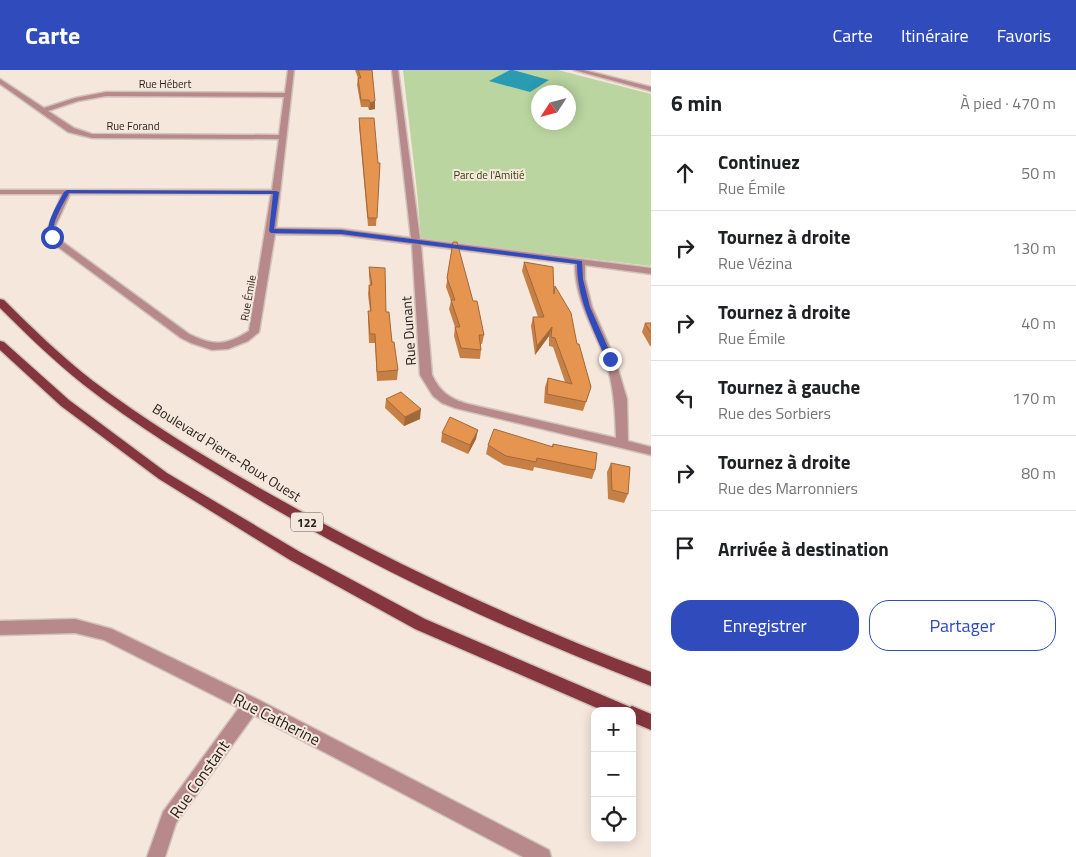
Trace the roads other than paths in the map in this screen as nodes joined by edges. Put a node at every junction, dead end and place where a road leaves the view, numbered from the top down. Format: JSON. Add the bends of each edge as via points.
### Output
{"nodes":[{"id":1,"x":291,"y":70,"type":"edge"},
{"id":2,"x":396,"y":70,"type":"edge"},
{"id":3,"x":577,"y":70,"type":"edge"},
{"id":4,"x":602,"y":73,"type":"edge"},
{"id":5,"x":0,"y":81,"type":"edge"},
{"id":6,"x":651,"y":89,"type":"edge"},
{"id":7,"x":288,"y":94,"type":"junction"},
{"id":8,"x":44,"y":110,"type":"junction"},
{"id":9,"x":283,"y":137,"type":"junction"},
{"id":10,"x":0,"y":192,"type":"edge"},
{"id":11,"x":67,"y":192,"type":"junction"},
{"id":12,"x":276,"y":192,"type":"junction"},
{"id":13,"x":271,"y":231,"type":"junction"},
{"id":14,"x":416,"y":242,"type":"junction"},
{"id":15,"x":580,"y":263,"type":"junction"},
{"id":16,"x":651,"y":271,"type":"edge"},
{"id":17,"x":0,"y":302,"type":"edge"},
{"id":18,"x":0,"y":344,"type":"edge"},
{"id":19,"x":622,"y":444,"type":"junction"},
{"id":20,"x":651,"y":451,"type":"edge"},
{"id":21,"x":0,"y":628,"type":"edge"},
{"id":22,"x":651,"y":679,"type":"edge"},
{"id":23,"x":251,"y":706,"type":"junction"},
{"id":24,"x":614,"y":707,"type":"edge"},
{"id":25,"x":636,"y":716,"type":"edge"},
{"id":26,"x":651,"y":722,"type":"edge"},
{"id":27,"x":156,"y":857,"type":"edge"},
{"id":28,"x":542,"y":857,"type":"edge"}],
"edges":[{"from":1,"to":7,"type":"street","name":"Rue Émile"},
{"from":2,"to":14,"type":"street","name":"Rue Dunant"},
{"from":3,"to":4,"type":"street"},
{"from":4,"to":6,"type":"street"},
{"from":5,"to":8,"type":"street","name":"Rue Forand"},
{"from":7,"to":8,"type":"street","name":"Rue Hébert","via":[[106,94]]},
{"from":7,"to":9,"type":"street","name":"Rue Émile"},
{"from":8,"to":9,"type":"street","name":"Rue Forand","via":[[71,130],[92,136]]},
{"from":9,"to":12,"type":"street","name":"Rue Émile"},
{"from":10,"to":11,"type":"street"},
{"from":11,"to":12,"type":"street"},
{"from":11,"to":13,"type":"street","name":"Rue Émile","via":[[52,221],[52,237],[185,336],[204,346],[231,346],[254,332]]},
{"from":12,"to":13,"type":"street","name":"Rue Émile"},
{"from":13,"to":14,"type":"street","via":[[341,232]]},
{"from":14,"to":15,"type":"street"},
{"from":14,"to":19,"type":"street","name":"Rue Dunant","via":[[426,375],[434,392],[467,408]]},
{"from":15,"to":16,"type":"street"},
{"from":15,"to":19,"type":"street","via":[[580,279],[587,307],[610,359],[621,399]]},
{"from":17,"to":22,"type":"main road","name":"Boulevard Pierre-Roux Ouest","number":"122","via":[[36,338],[101,392],[199,459],[321,530],[436,589],[594,658]]},
{"from":18,"to":24,"type":"main road","number":"122","via":[[65,403],[163,476],[295,556],[420,624]]},
{"from":19,"to":20,"type":"street","name":"Rue Dunant"},
{"from":21,"to":23,"type":"street","name":"Rue Catherine","via":[[75,626],[107,634]]},
{"from":23,"to":27,"type":"street","name":"Rue Constant","via":[[170,818]]},
{"from":23,"to":28,"type":"street","name":"Rue Catherine"},
{"from":25,"to":26,"type":"main road"}]}
